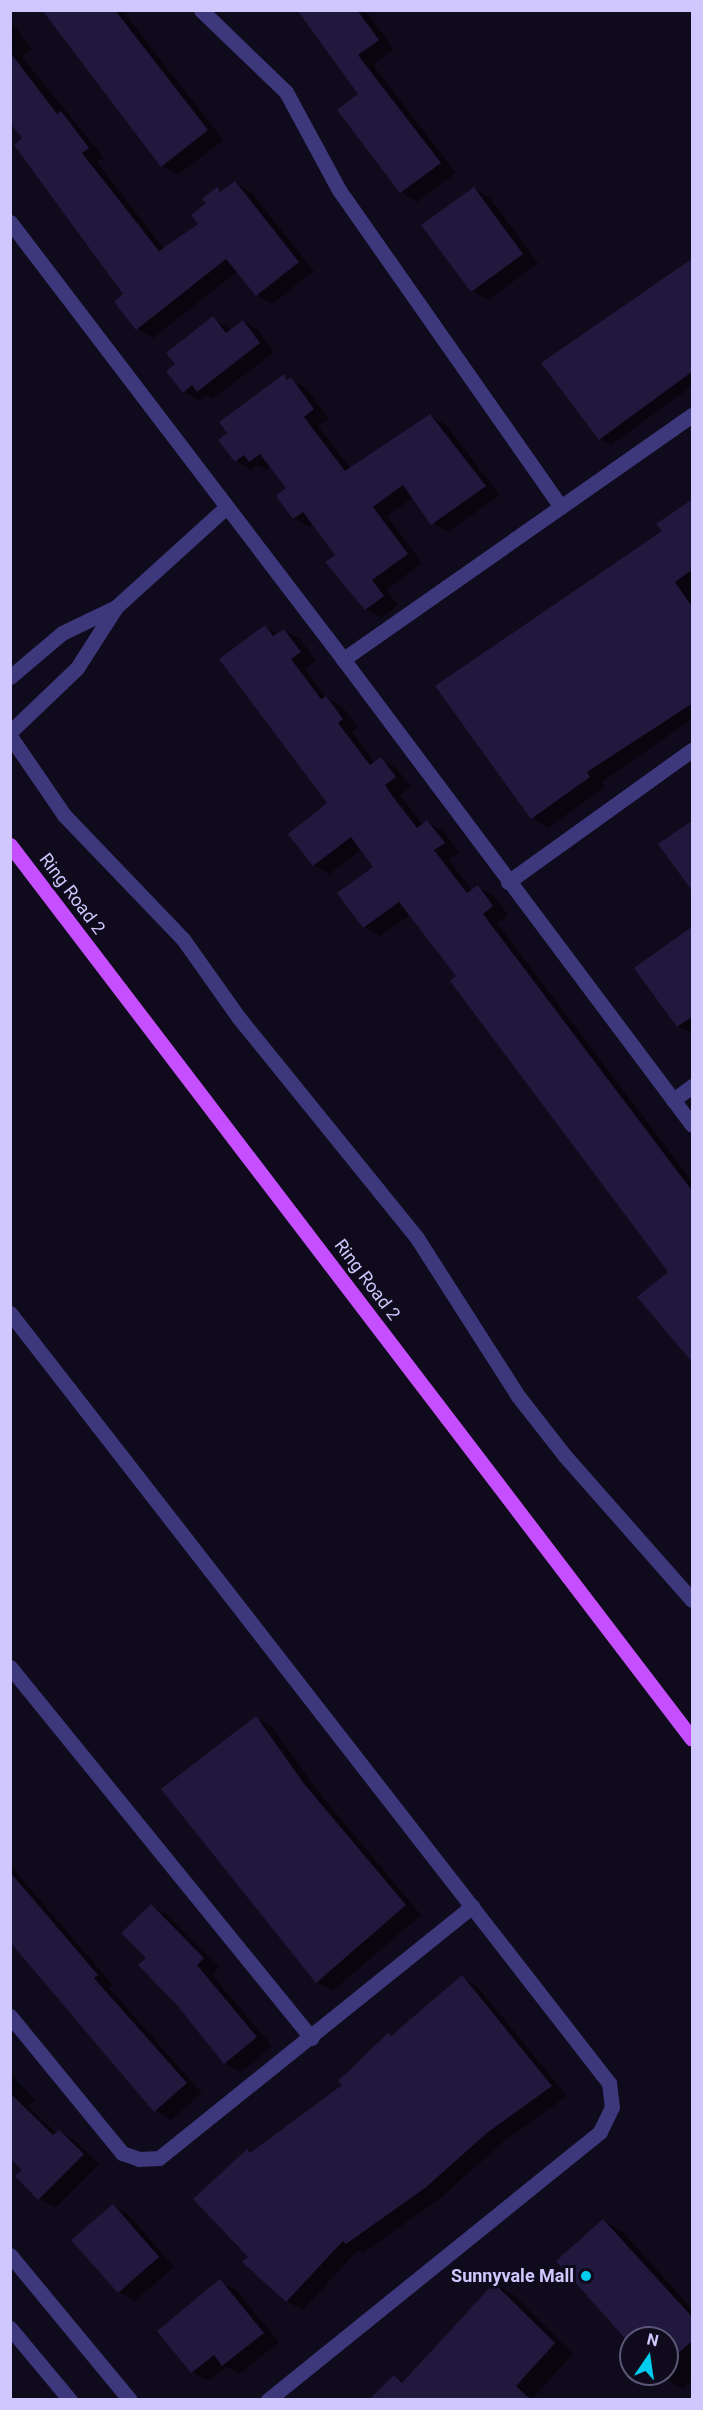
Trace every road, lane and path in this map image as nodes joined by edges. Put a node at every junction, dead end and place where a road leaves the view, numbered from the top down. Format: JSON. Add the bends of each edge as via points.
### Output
{"nodes":[{"id":1,"x":201,"y":10,"type":"edge"},
{"id":2,"x":10,"y":222,"type":"edge"},
{"id":3,"x":693,"y":415,"type":"edge"},
{"id":4,"x":561,"y":507,"type":"junction"},
{"id":5,"x":225,"y":508,"type":"junction"},
{"id":6,"x":116,"y":607,"type":"junction"},
{"id":7,"x":343,"y":659,"type":"junction"},
{"id":8,"x":10,"y":677,"type":"edge"},
{"id":9,"x":10,"y":734,"type":"edge"},
{"id":10,"x":693,"y":750,"type":"edge"},
{"id":11,"x":10,"y":845,"type":"edge"},
{"id":12,"x":508,"y":882,"type":"junction"},
{"id":13,"x":693,"y":1086,"type":"edge"},
{"id":14,"x":673,"y":1100,"type":"junction"},
{"id":15,"x":693,"y":1125,"type":"edge"},
{"id":16,"x":10,"y":1313,"type":"edge"},
{"id":17,"x":693,"y":1600,"type":"edge"},
{"id":18,"x":10,"y":1667,"type":"edge"},
{"id":19,"x":693,"y":1739,"type":"edge"},
{"id":20,"x":472,"y":1906,"type":"junction"},
{"id":21,"x":10,"y":2016,"type":"edge"},
{"id":22,"x":311,"y":2038,"type":"junction"},
{"id":23,"x":10,"y":2255,"type":"edge"},
{"id":24,"x":10,"y":2328,"type":"edge"},
{"id":25,"x":70,"y":2400,"type":"edge"},
{"id":26,"x":130,"y":2400,"type":"edge"},
{"id":27,"x":268,"y":2400,"type":"edge"}],
"edges":[{"from":1,"to":4,"type":"street","via":[[286,92],[339,190]]},
{"from":2,"to":5,"type":"street"},
{"from":3,"to":4,"type":"street"},
{"from":4,"to":7,"type":"street"},
{"from":5,"to":6,"type":"street"},
{"from":5,"to":7,"type":"street"},
{"from":6,"to":8,"type":"street","via":[[62,633]]},
{"from":6,"to":9,"type":"street","via":[[77,668]]},
{"from":7,"to":12,"type":"street"},
{"from":9,"to":17,"type":"street","via":[[64,815],[183,939],[239,1018],[417,1238],[518,1396],[579,1472]]},
{"from":10,"to":12,"type":"street"},
{"from":11,"to":19,"type":"main road","name":"Ring Road 2"},
{"from":12,"to":14,"type":"street"},
{"from":13,"to":14,"type":"street"},
{"from":14,"to":15,"type":"street"},
{"from":16,"to":20,"type":"street"},
{"from":18,"to":22,"type":"street"},
{"from":20,"to":22,"type":"street"},
{"from":20,"to":27,"type":"street","via":[[609,2083],[612,2108],[600,2132]]},
{"from":21,"to":22,"type":"street","via":[[122,2152],[139,2159],[159,2158]]},
{"from":23,"to":26,"type":"street"},
{"from":24,"to":25,"type":"street"}]}
